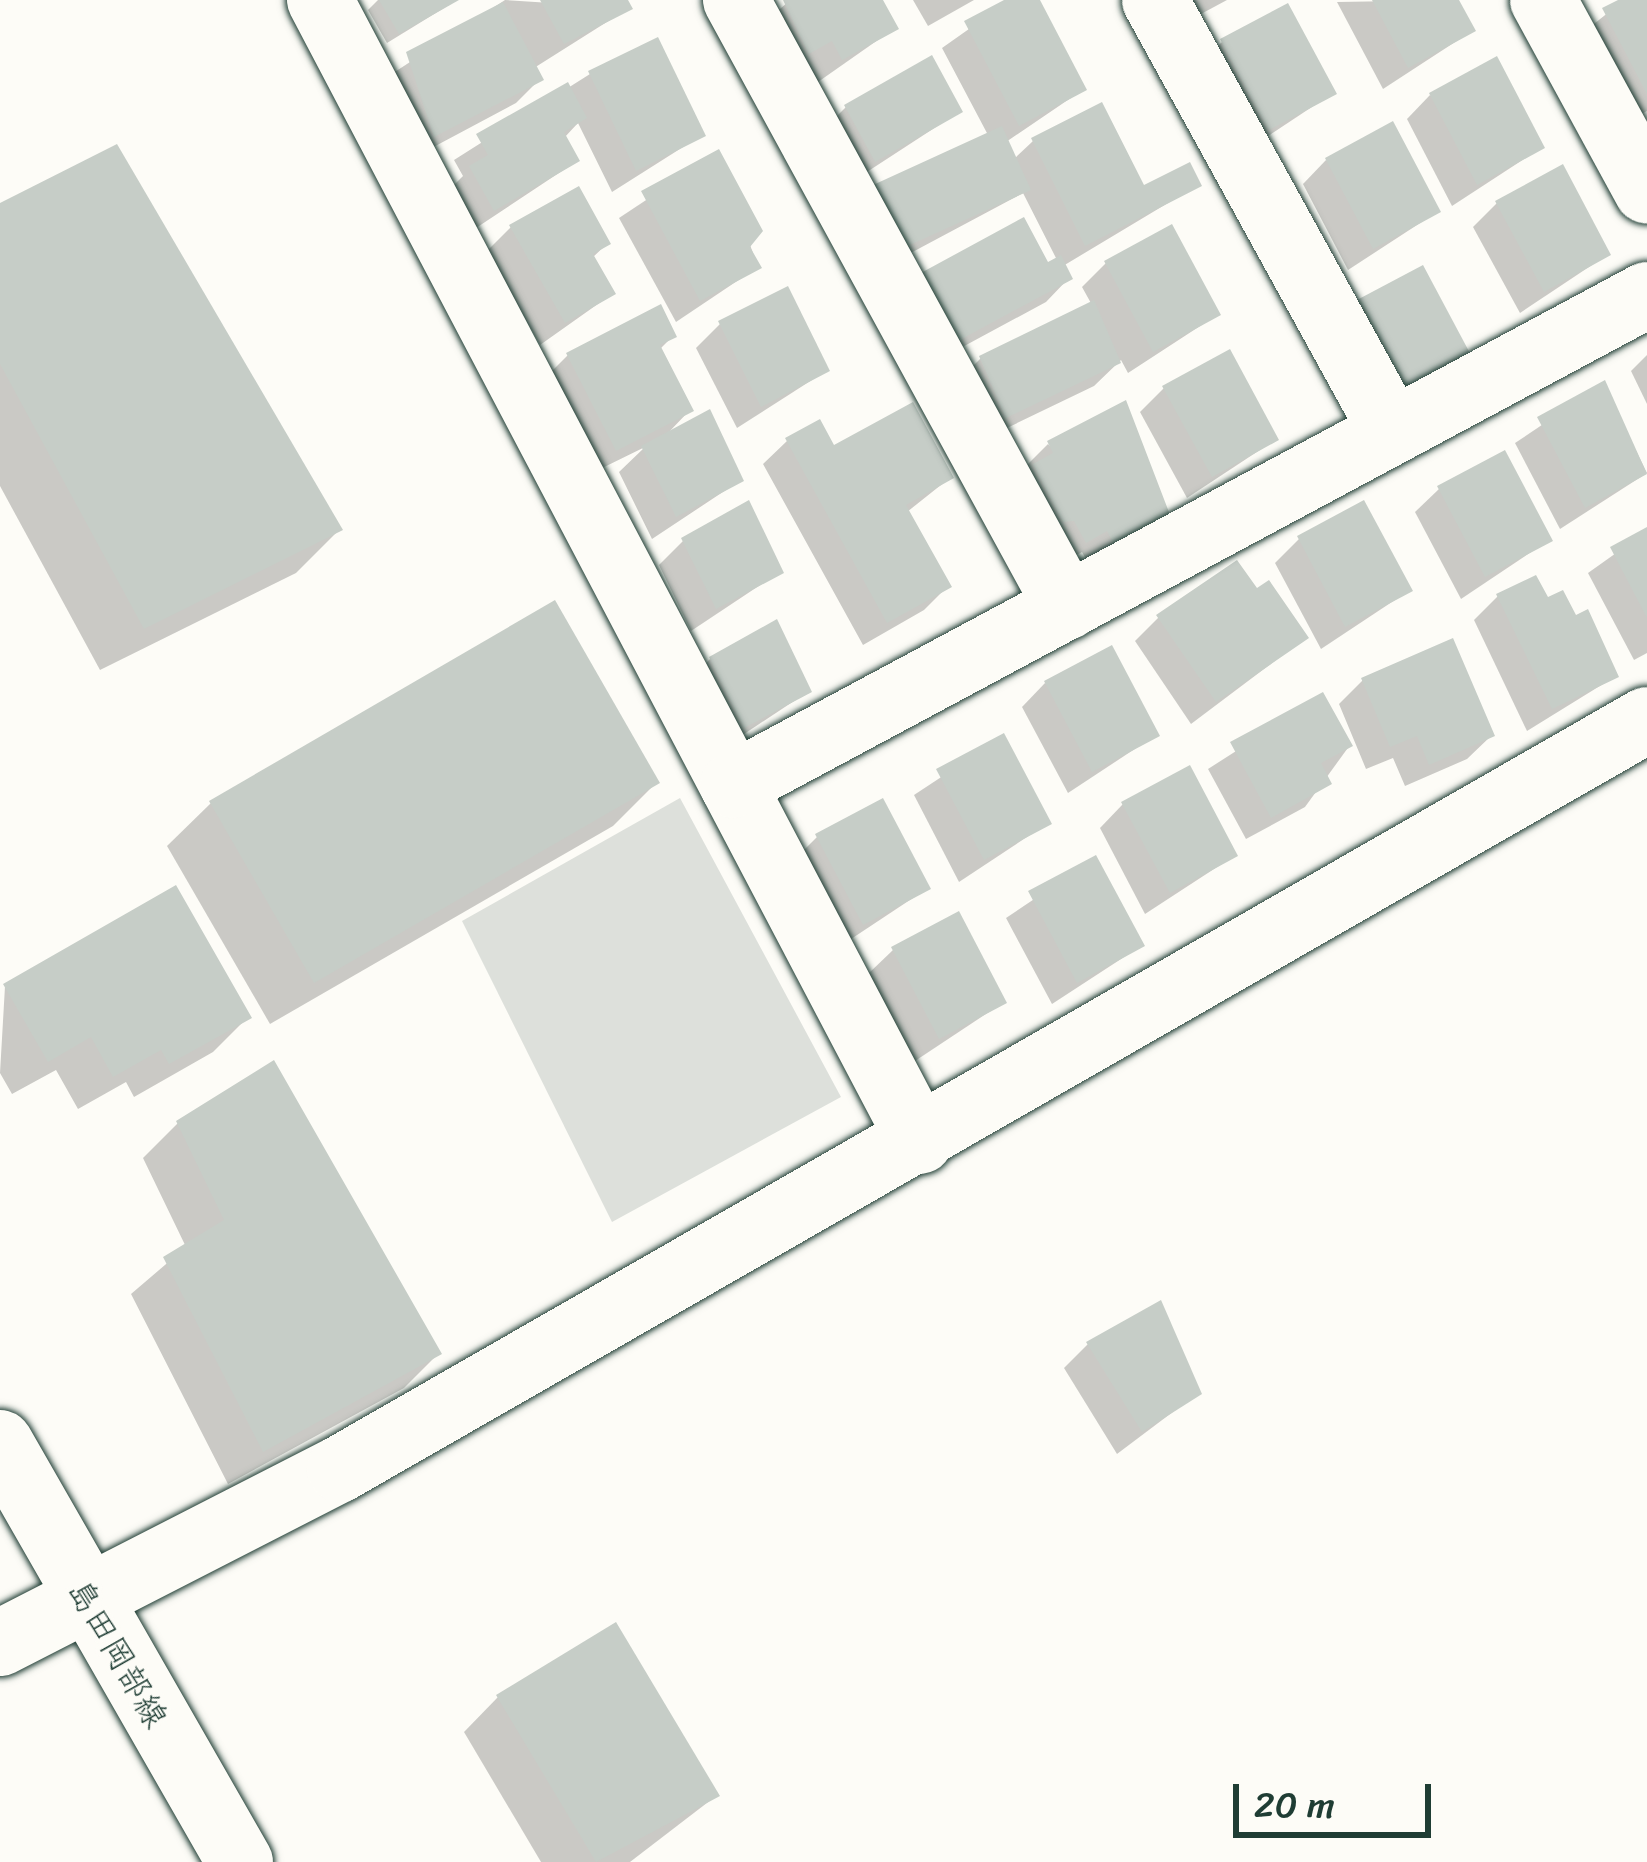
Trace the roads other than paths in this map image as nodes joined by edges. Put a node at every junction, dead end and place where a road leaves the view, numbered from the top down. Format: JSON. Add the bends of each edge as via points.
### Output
{"nodes":[{"id":1,"x":320,"y":0,"type":"edge"},
{"id":2,"x":736,"y":0,"type":"edge"},
{"id":3,"x":1155,"y":0,"type":"edge"},
{"id":4,"x":1543,"y":0,"type":"edge"},
{"id":5,"x":1647,"y":191,"type":"edge"},
{"id":6,"x":1647,"y":295,"type":"edge"},
{"id":7,"x":1392,"y":431,"type":"junction"},
{"id":8,"x":1067,"y":606,"type":"junction"},
{"id":9,"x":1647,"y":720,"type":"edge"},
{"id":10,"x":733,"y":784,"type":"junction"},
{"id":11,"x":920,"y":1141,"type":"junction"},
{"id":12,"x":0,"y":1443,"type":"edge"},
{"id":13,"x":82,"y":1599,"type":"junction"},
{"id":14,"x":0,"y":1643,"type":"edge"},
{"id":15,"x":240,"y":1862,"type":"edge"}],
"edges":[{"from":1,"to":10,"type":"street"},
{"from":2,"to":8,"type":"street"},
{"from":3,"to":7,"type":"street"},
{"from":4,"to":5,"type":"street"},
{"from":6,"to":7,"type":"street"},
{"from":7,"to":8,"type":"street"},
{"from":8,"to":10,"type":"street"},
{"from":9,"to":11,"type":"street"},
{"from":10,"to":11,"type":"street"},
{"from":11,"to":13,"type":"street","via":[[340,1469]]},
{"from":12,"to":13,"type":"street","name":"島田岡部線"},
{"from":13,"to":14,"type":"street"},
{"from":13,"to":15,"type":"street","name":"島田岡部線"}]}
